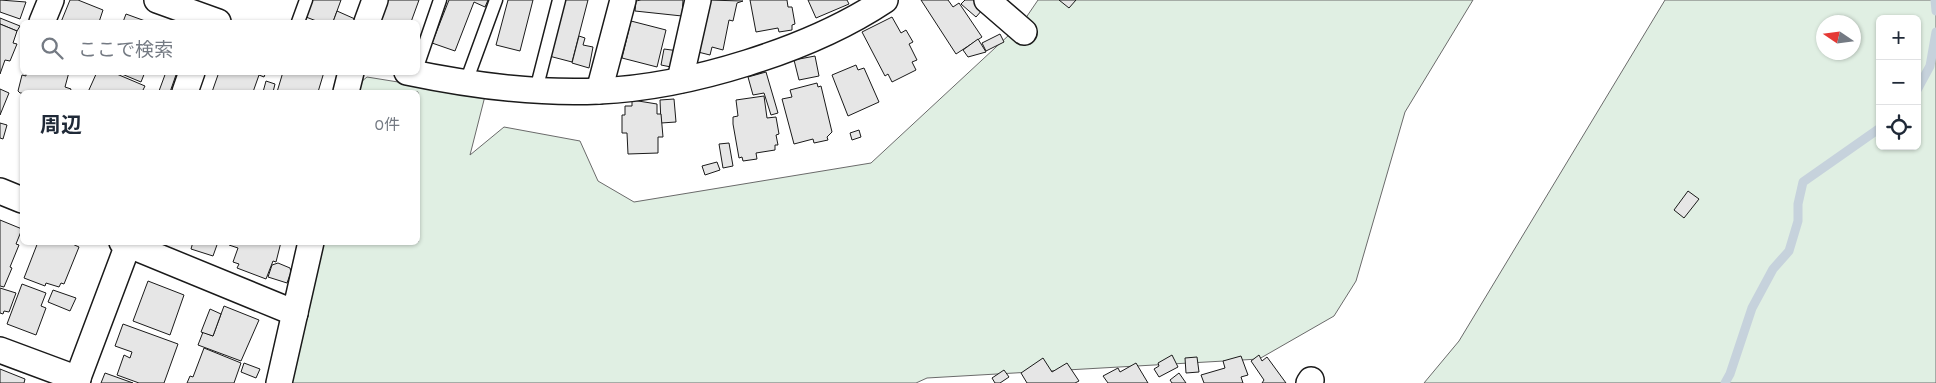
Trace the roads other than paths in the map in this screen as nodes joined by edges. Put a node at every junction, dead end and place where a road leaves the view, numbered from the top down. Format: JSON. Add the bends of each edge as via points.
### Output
{"nodes":[{"id":1,"x":51,"y":0,"type":"edge"},
{"id":2,"x":157,"y":0,"type":"edge"},
{"id":3,"x":306,"y":0,"type":"edge"},
{"id":4,"x":375,"y":0,"type":"edge"},
{"id":5,"x":440,"y":0,"type":"edge"},
{"id":6,"x":496,"y":0,"type":"edge"},
{"id":7,"x":559,"y":0,"type":"edge"},
{"id":8,"x":623,"y":0,"type":"edge"},
{"id":9,"x":698,"y":0,"type":"edge"},
{"id":10,"x":886,"y":0,"type":"edge"},
{"id":11,"x":987,"y":0,"type":"edge"},
{"id":12,"x":215,"y":16,"type":"edge"},
{"id":13,"x":43,"y":20,"type":"edge"},
{"id":14,"x":299,"y":20,"type":"edge"},
{"id":15,"x":368,"y":20,"type":"edge"},
{"id":16,"x":1024,"y":32,"type":"dead end"},
{"id":17,"x":420,"y":53,"type":"edge"},
{"id":18,"x":420,"y":72,"type":"edge"},
{"id":19,"x":191,"y":75,"type":"edge"},
{"id":20,"x":349,"y":75,"type":"edge"},
{"id":21,"x":680,"y":80,"type":"junction"},
{"id":22,"x":466,"y":82,"type":"junction"},
{"id":23,"x":186,"y":90,"type":"edge"},
{"id":24,"x":346,"y":90,"type":"edge"},
{"id":25,"x":536,"y":90,"type":"junction"},
{"id":26,"x":600,"y":91,"type":"junction"},
{"id":27,"x":0,"y":191,"type":"edge"},
{"id":28,"x":20,"y":199,"type":"edge"},
{"id":29,"x":126,"y":245,"type":"edge"},
{"id":30,"x":132,"y":245,"type":"edge"},
{"id":31,"x":310,"y":245,"type":"edge"},
{"id":32,"x":295,"y":313,"type":"junction"},
{"id":33,"x":0,"y":350,"type":"edge"},
{"id":34,"x":77,"y":381,"type":"edge"},
{"id":35,"x":279,"y":383,"type":"edge"}],
"edges":[{"from":1,"to":13,"type":"street"},
{"from":2,"to":12,"type":"street"},
{"from":3,"to":14,"type":"lane"},
{"from":4,"to":15,"type":"street"},
{"from":5,"to":17,"type":"lane"},
{"from":6,"to":22,"type":"lane"},
{"from":7,"to":25,"type":"lane"},
{"from":8,"to":26,"type":"street"},
{"from":9,"to":21,"type":"street"},
{"from":10,"to":21,"type":"street","via":[[794,46],[737,66]]},
{"from":11,"to":16,"type":"street"},
{"from":18,"to":22,"type":"street"},
{"from":19,"to":23,"type":"street"},
{"from":20,"to":24,"type":"street"},
{"from":21,"to":26,"type":"street"},
{"from":22,"to":25,"type":"street"},
{"from":25,"to":26,"type":"street"},
{"from":27,"to":28,"type":"street"},
{"from":29,"to":34,"type":"street"},
{"from":30,"to":32,"type":"street"},
{"from":31,"to":32,"type":"street"},
{"from":32,"to":35,"type":"street"},
{"from":33,"to":34,"type":"street"}]}
